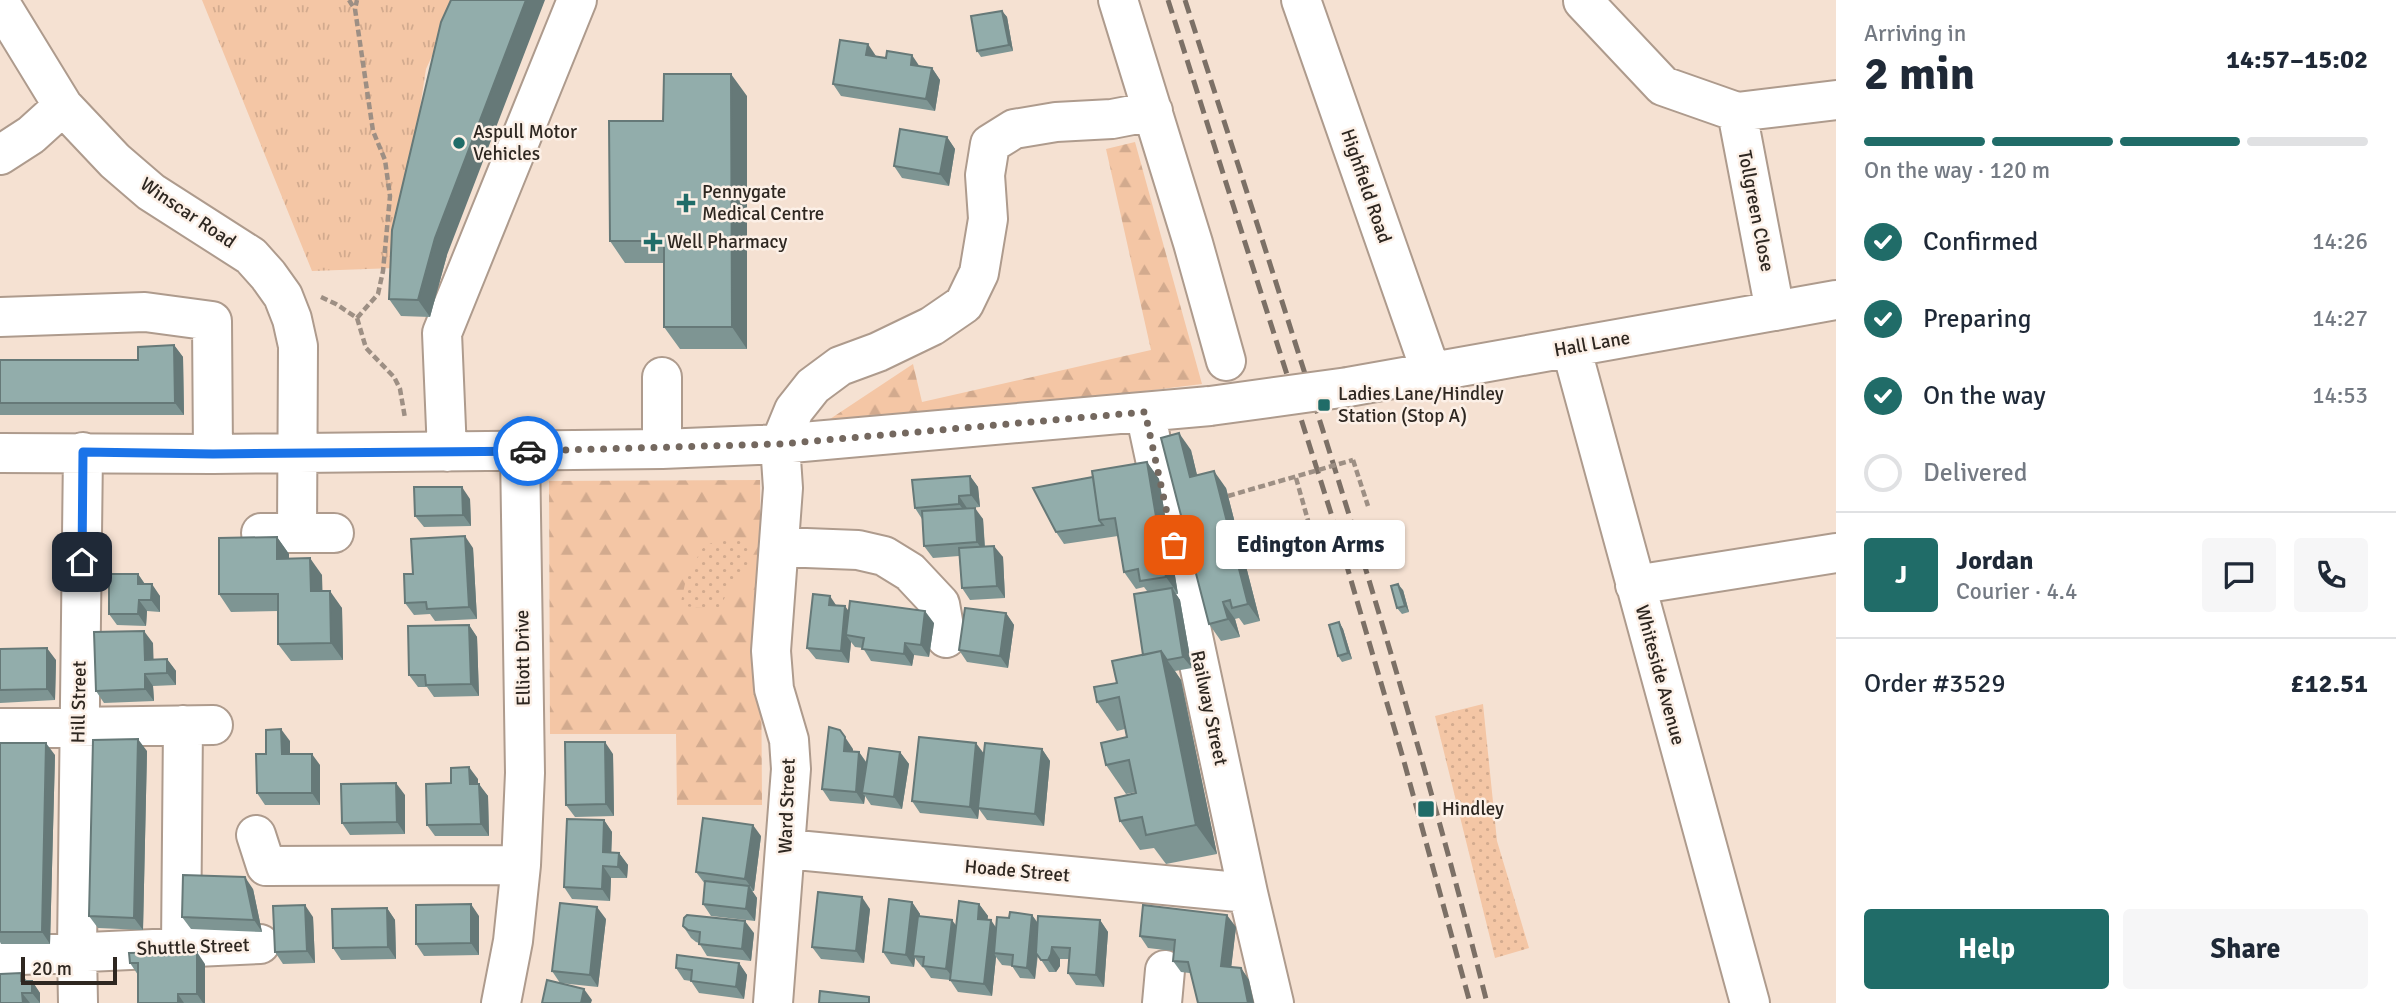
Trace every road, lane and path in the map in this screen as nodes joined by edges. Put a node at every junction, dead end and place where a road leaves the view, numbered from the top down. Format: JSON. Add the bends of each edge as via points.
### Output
{"nodes":[{"id":1,"x":349,"y":0,"type":"edge"},
{"id":2,"x":357,"y":0,"type":"edge"},
{"id":3,"x":577,"y":0,"type":"edge"},
{"id":4,"x":1118,"y":0,"type":"edge"},
{"id":5,"x":1301,"y":0,"type":"edge"},
{"id":6,"x":1583,"y":1,"type":"edge"},
{"id":7,"x":0,"y":3,"type":"edge"},
{"id":8,"x":355,"y":9,"type":"junction"},
{"id":9,"x":1836,"y":100,"type":"edge"},
{"id":10,"x":63,"y":106,"type":"junction"},
{"id":11,"x":1153,"y":111,"type":"junction"},
{"id":12,"x":1737,"y":112,"type":"junction"},
{"id":13,"x":0,"y":155,"type":"edge"},
{"id":14,"x":283,"y":296,"type":"junction"},
{"id":15,"x":1836,"y":300,"type":"edge"},
{"id":16,"x":1775,"y":311,"type":"junction"},
{"id":17,"x":0,"y":317,"type":"edge"},
{"id":18,"x":357,"y":318,"type":"junction"},
{"id":19,"x":1572,"y":347,"type":"junction"},
{"id":20,"x":1226,"y":361,"type":"dead end"},
{"id":21,"x":1431,"y":372,"type":"junction"},
{"id":22,"x":662,"y":377,"type":"dead end"},
{"id":23,"x":1145,"y":412,"type":"junction"},
{"id":24,"x":780,"y":444,"type":"junction"},
{"id":25,"x":662,"y":449,"type":"junction"},
{"id":26,"x":520,"y":451,"type":"junction"},
{"id":27,"x":83,"y":452,"type":"junction"},
{"id":28,"x":299,"y":452,"type":"junction"},
{"id":29,"x":407,"y":452,"type":"junction"},
{"id":30,"x":447,"y":452,"type":"junction"},
{"id":31,"x":0,"y":453,"type":"edge"},
{"id":32,"x":213,"y":454,"type":"junction"},
{"id":33,"x":1296,"y":478,"type":"junction"},
{"id":34,"x":1228,"y":496,"type":"dead end"},
{"id":35,"x":1368,"y":506,"type":"dead end"},
{"id":36,"x":1309,"y":524,"type":"dead end"},
{"id":37,"x":298,"y":533,"type":"dead end"},
{"id":38,"x":780,"y":547,"type":"junction"},
{"id":39,"x":1836,"y":553,"type":"edge"},
{"id":40,"x":1635,"y":585,"type":"junction"},
{"id":41,"x":946,"y":638,"type":"dead end"},
{"id":42,"x":79,"y":726,"type":"junction"},
{"id":43,"x":0,"y":728,"type":"edge"},
{"id":44,"x":256,"y":835,"type":"dead end"},
{"id":45,"x":786,"y":849,"type":"junction"},
{"id":46,"x":521,"y":865,"type":"junction"},
{"id":47,"x":1248,"y":893,"type":"junction"},
{"id":48,"x":260,"y":944,"type":"dead end"},
{"id":49,"x":181,"y":947,"type":"junction"},
{"id":50,"x":77,"y":951,"type":"junction"},
{"id":51,"x":0,"y":956,"type":"edge"},
{"id":52,"x":78,"y":1003,"type":"edge"},
{"id":53,"x":501,"y":1003,"type":"edge"},
{"id":54,"x":773,"y":1003,"type":"edge"},
{"id":55,"x":1274,"y":1003,"type":"edge"},
{"id":56,"x":1750,"y":1003,"type":"edge"}],
"edges":[{"from":1,"to":8,"type":"path"},
{"from":2,"to":8,"type":"path"},
{"from":3,"to":30,"type":"street","via":[[442,333]]},
{"from":4,"to":11,"type":"street"},
{"from":5,"to":21,"type":"street","name":"Highfield Road"},
{"from":6,"to":12,"type":"street","via":[[1663,86]]},
{"from":7,"to":10,"type":"street","name":"Winscar Road"},
{"from":8,"to":18,"type":"path","via":[[373,131],[386,160],[390,196],[378,294]]},
{"from":9,"to":12,"type":"street"},
{"from":10,"to":13,"type":"street","via":[[32,135]]},
{"from":10,"to":14,"type":"street","name":"Winscar Road","via":[[151,192],[251,256]]},
{"from":11,"to":20,"type":"street"},
{"from":11,"to":24,"type":"street","via":[[1014,129],[990,144],[985,175],[988,219],[979,273],[964,304],[932,326],[840,366],[813,386],[794,410]]},
{"from":12,"to":16,"type":"street","name":"Tollgreen Close"},
{"from":14,"to":18,"type":"path","via":[[314,295]]},
{"from":14,"to":28,"type":"street","name":"Winscar Road","via":[[298,346]]},
{"from":15,"to":16,"type":"street","name":"Hall Lane"},
{"from":16,"to":19,"type":"street","name":"Hall Lane"},
{"from":17,"to":32,"type":"street","via":[[145,312],[212,321]]},
{"from":18,"to":29,"type":"path","via":[[366,348],[400,388]]},
{"from":19,"to":21,"type":"street","name":"Hall Lane"},
{"from":19,"to":40,"type":"street","name":"Whiteside Avenue"},
{"from":21,"to":23,"type":"street","name":"Hall Lane","bridge":true},
{"from":22,"to":25,"type":"street"},
{"from":23,"to":24,"type":"street","name":"Hall Lane"},
{"from":23,"to":47,"type":"street","name":"Railway Street"},
{"from":24,"to":25,"type":"street","name":"Hall Lane"},
{"from":24,"to":38,"type":"street","name":"Ward Street"},
{"from":25,"to":26,"type":"street","name":"Hall Lane"},
{"from":26,"to":30,"type":"street","name":"Hall Lane"},
{"from":26,"to":46,"type":"street","name":"Elliott Drive","via":[[525,773]]},
{"from":27,"to":31,"type":"street","name":"Hall Lane"},
{"from":27,"to":32,"type":"street","name":"Hall Lane"},
{"from":27,"to":42,"type":"street","name":"Hill Street"},
{"from":28,"to":29,"type":"street","name":"Hall Lane"},
{"from":28,"to":32,"type":"street","name":"Hall Lane"},
{"from":28,"to":37,"type":"street","name":"Winscar Road"},
{"from":29,"to":30,"type":"street","name":"Hall Lane"},
{"from":33,"to":34,"type":"path","bridge":true},
{"from":33,"to":35,"type":"path","bridge":true,"via":[[1353,460]]},
{"from":33,"to":36,"type":"path"},
{"from":38,"to":41,"type":"street","via":[[858,550],[884,556],[910,572],[940,604]]},
{"from":38,"to":45,"type":"street","name":"Ward Street","via":[[771,651],[774,690],[789,740]]},
{"from":39,"to":40,"type":"street"},
{"from":40,"to":56,"type":"street","name":"Whiteside Avenue"},
{"from":42,"to":43,"type":"street"},
{"from":42,"to":49,"type":"street","via":[[198,725]]},
{"from":42,"to":50,"type":"street","name":"Hill Street"},
{"from":44,"to":46,"type":"street","via":[[266,866]]},
{"from":45,"to":47,"type":"street","name":"Hoade Street"},
{"from":45,"to":54,"type":"street","name":"Ward Street"},
{"from":46,"to":53,"type":"street","name":"Elliott Drive"},
{"from":47,"to":55,"type":"street","name":"Railway Street"},
{"from":48,"to":49,"type":"street","name":"Shuttle Street"},
{"from":49,"to":50,"type":"street","name":"Shuttle Street"},
{"from":50,"to":51,"type":"street","name":"Shuttle Street"},
{"from":50,"to":52,"type":"street","name":"Hill Street"}]}
